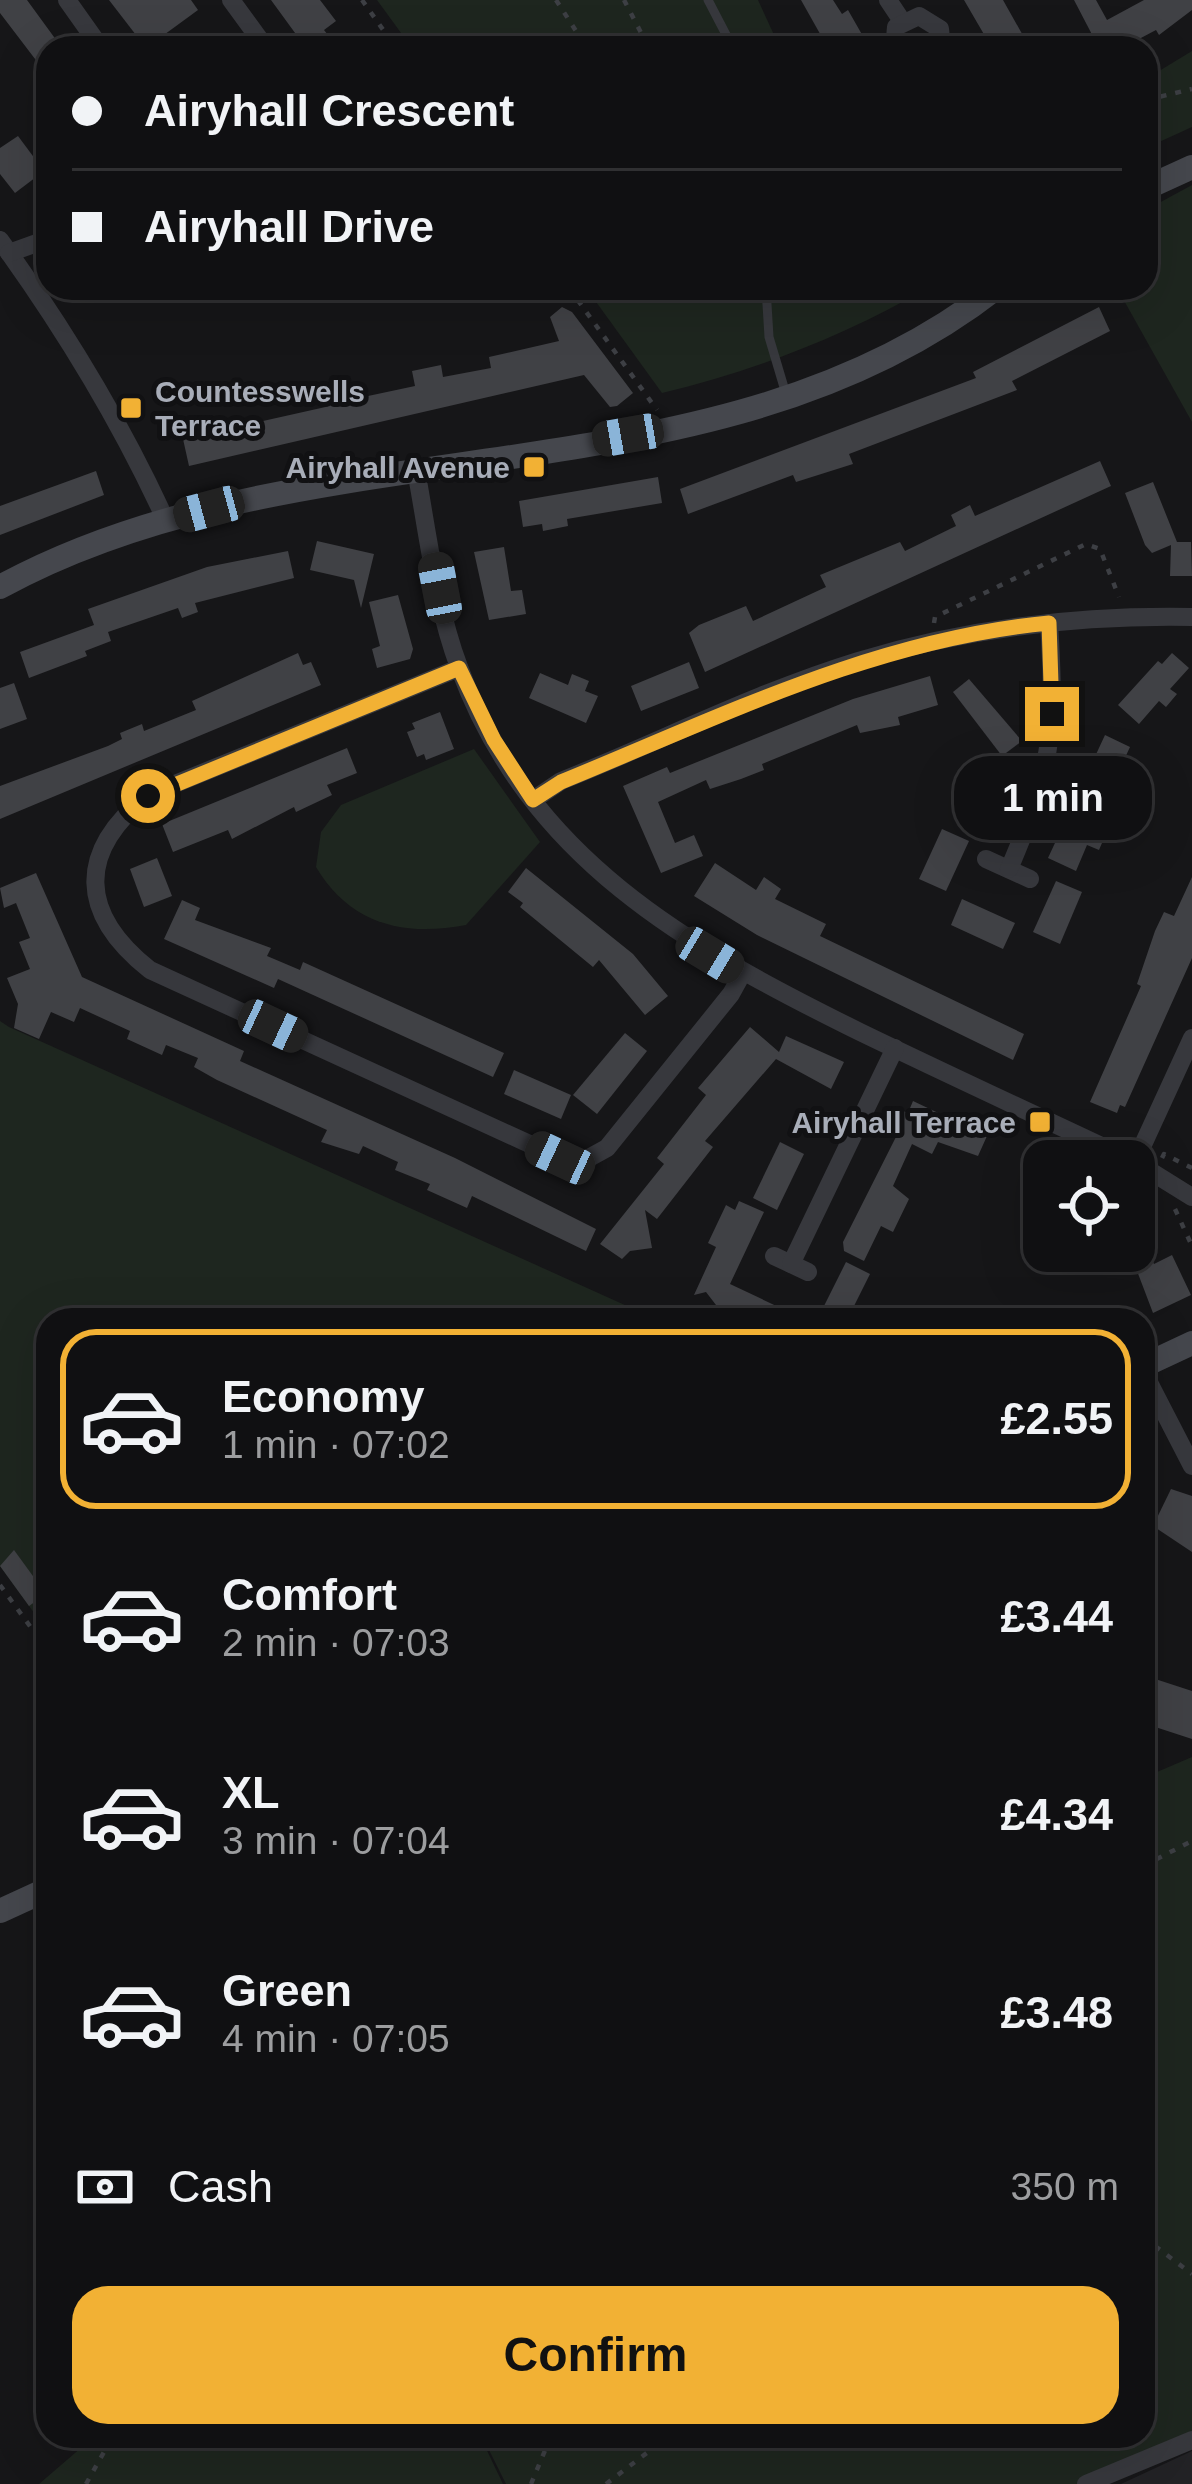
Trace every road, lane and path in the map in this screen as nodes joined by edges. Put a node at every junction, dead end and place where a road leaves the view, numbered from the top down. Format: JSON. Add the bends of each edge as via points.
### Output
{"nodes":[{"id":1,"x":67,"y":0,"type":"edge"},
{"id":2,"x":232,"y":0,"type":"edge"},
{"id":3,"x":362,"y":0,"type":"edge"},
{"id":4,"x":556,"y":0,"type":"edge"},
{"id":5,"x":624,"y":0,"type":"edge"},
{"id":6,"x":708,"y":0,"type":"edge"},
{"id":7,"x":888,"y":0,"type":"edge"},
{"id":8,"x":902,"y":21,"type":"junction"},
{"id":9,"x":92,"y":36,"type":"edge"},
{"id":10,"x":258,"y":36,"type":"edge"},
{"id":11,"x":388,"y":36,"type":"edge"},
{"id":12,"x":579,"y":36,"type":"edge"},
{"id":13,"x":643,"y":36,"type":"edge"},
{"id":14,"x":727,"y":36,"type":"edge"},
{"id":15,"x":893,"y":36,"type":"edge"},
{"id":16,"x":938,"y":36,"type":"edge"},
{"id":17,"x":1192,"y":89,"type":"edge"},
{"id":18,"x":1158,"y":97,"type":"edge"},
{"id":19,"x":1192,"y":167,"type":"edge"},
{"id":20,"x":1158,"y":183,"type":"edge"},
{"id":21,"x":36,"y":241,"type":"edge"},
{"id":22,"x":5,"y":247,"type":"edge"},
{"id":23,"x":36,"y":290,"type":"edge"},
{"id":24,"x":43,"y":300,"type":"edge"},
{"id":25,"x":578,"y":300,"type":"edge"},
{"id":26,"x":767,"y":300,"type":"edge"},
{"id":27,"x":976,"y":300,"type":"edge"},
{"id":28,"x":787,"y":399,"type":"junction"},
{"id":29,"x":670,"y":428,"type":"junction"},
{"id":30,"x":416,"y":470,"type":"junction"},
{"id":31,"x":166,"y":520,"type":"junction"},
{"id":32,"x":3,"y":591,"type":"edge"},
{"id":33,"x":1127,"y":616,"type":"junction"},
{"id":34,"x":1192,"y":616,"type":"edge"},
{"id":35,"x":1049,"y":623,"type":"junction"},
{"id":36,"x":934,"y":641,"type":"junction"},
{"id":37,"x":459,"y":668,"type":"junction"},
{"id":38,"x":533,"y":800,"type":"junction"},
{"id":39,"x":986,"y":859,"type":"dead end"},
{"id":40,"x":1009,"y":869,"type":"junction"},
{"id":41,"x":1030,"y":879,"type":"dead end"},
{"id":42,"x":742,"y":974,"type":"junction"},
{"id":43,"x":1192,"y":1038,"type":"edge"},
{"id":44,"x":895,"y":1048,"type":"junction"},
{"id":45,"x":1090,"y":1140,"type":"edge"},
{"id":46,"x":1144,"y":1140,"type":"edge"},
{"id":47,"x":1155,"y":1174,"type":"edge"},
{"id":48,"x":1192,"y":1197,"type":"edge"},
{"id":49,"x":791,"y":1264,"type":"dead end"},
{"id":50,"x":1192,"y":1343,"type":"edge"},
{"id":51,"x":1155,"y":1362,"type":"edge"},
{"id":52,"x":1155,"y":1392,"type":"edge"},
{"id":53,"x":1192,"y":1466,"type":"edge"},
{"id":54,"x":0,"y":1585,"type":"edge"},
{"id":55,"x":36,"y":1634,"type":"edge"},
{"id":56,"x":1192,"y":1841,"type":"edge"},
{"id":57,"x":1155,"y":1860,"type":"edge"},
{"id":58,"x":36,"y":1894,"type":"edge"},
{"id":59,"x":0,"y":1911,"type":"edge"},
{"id":60,"x":1155,"y":2246,"type":"edge"},
{"id":61,"x":1192,"y":2274,"type":"edge"},
{"id":62,"x":1192,"y":2440,"type":"edge"},
{"id":63,"x":106,"y":2448,"type":"edge"},
{"id":64,"x":546,"y":2448,"type":"edge"},
{"id":65,"x":653,"y":2448,"type":"edge"},
{"id":66,"x":86,"y":2484,"type":"edge"},
{"id":67,"x":531,"y":2484,"type":"edge"},
{"id":68,"x":606,"y":2484,"type":"edge"},
{"id":69,"x":1086,"y":2484,"type":"edge"}],
"edges":[{"from":1,"to":9,"type":"street"},
{"from":2,"to":10,"type":"street"},
{"from":3,"to":11,"type":"path"},
{"from":4,"to":12,"type":"path"},
{"from":5,"to":13,"type":"path"},
{"from":6,"to":14,"type":"lane"},
{"from":7,"to":8,"type":"street"},
{"from":8,"to":15,"type":"street"},
{"from":8,"to":16,"type":"street","via":[[935,22]]},
{"from":17,"to":18,"type":"path"},
{"from":19,"to":20,"type":"street"},
{"from":21,"to":22,"type":"street"},
{"from":22,"to":23,"type":"street"},
{"from":24,"to":31,"type":"street","via":[[126,433]]},
{"from":25,"to":29,"type":"path"},
{"from":26,"to":28,"type":"lane"},
{"from":27,"to":28,"type":"street","via":[[880,359]]},
{"from":28,"to":29,"type":"street"},
{"from":29,"to":30,"type":"street"},
{"from":30,"to":31,"type":"street"},
{"from":30,"to":37,"type":"street"},
{"from":31,"to":32,"type":"street"},
{"from":33,"to":34,"type":"street"},
{"from":33,"to":35,"type":"street"},
{"from":33,"to":36,"type":"path","via":[[1100,549],[1086,544],[934,617]]},
{"from":35,"to":36,"type":"street"},
{"from":35,"to":40,"type":"street","via":[[1052,746]]},
{"from":36,"to":38,"type":"street","via":[[854,663]]},
{"from":37,"to":38,"type":"street"},
{"from":37,"to":42,"type":"street","via":[[148,796],[118,819],[100,850],[94,885],[102,920],[121,947],[150,970],[560,1158],[586,1159],[607,1148]]},
{"from":38,"to":42,"type":"street","via":[[623,895]]},
{"from":39,"to":40,"type":"street"},
{"from":40,"to":41,"type":"street"},
{"from":42,"to":44,"type":"street"},
{"from":43,"to":46,"type":"street"},
{"from":44,"to":45,"type":"street"},
{"from":44,"to":49,"type":"street"},
{"from":47,"to":48,"type":"street"},
{"from":50,"to":51,"type":"street"},
{"from":52,"to":53,"type":"street"},
{"from":54,"to":55,"type":"path"},
{"from":56,"to":57,"type":"path"},
{"from":58,"to":59,"type":"street"},
{"from":60,"to":61,"type":"path"},
{"from":62,"to":69,"type":"street"},
{"from":63,"to":66,"type":"path"},
{"from":64,"to":67,"type":"path"},
{"from":65,"to":68,"type":"path"}]}
